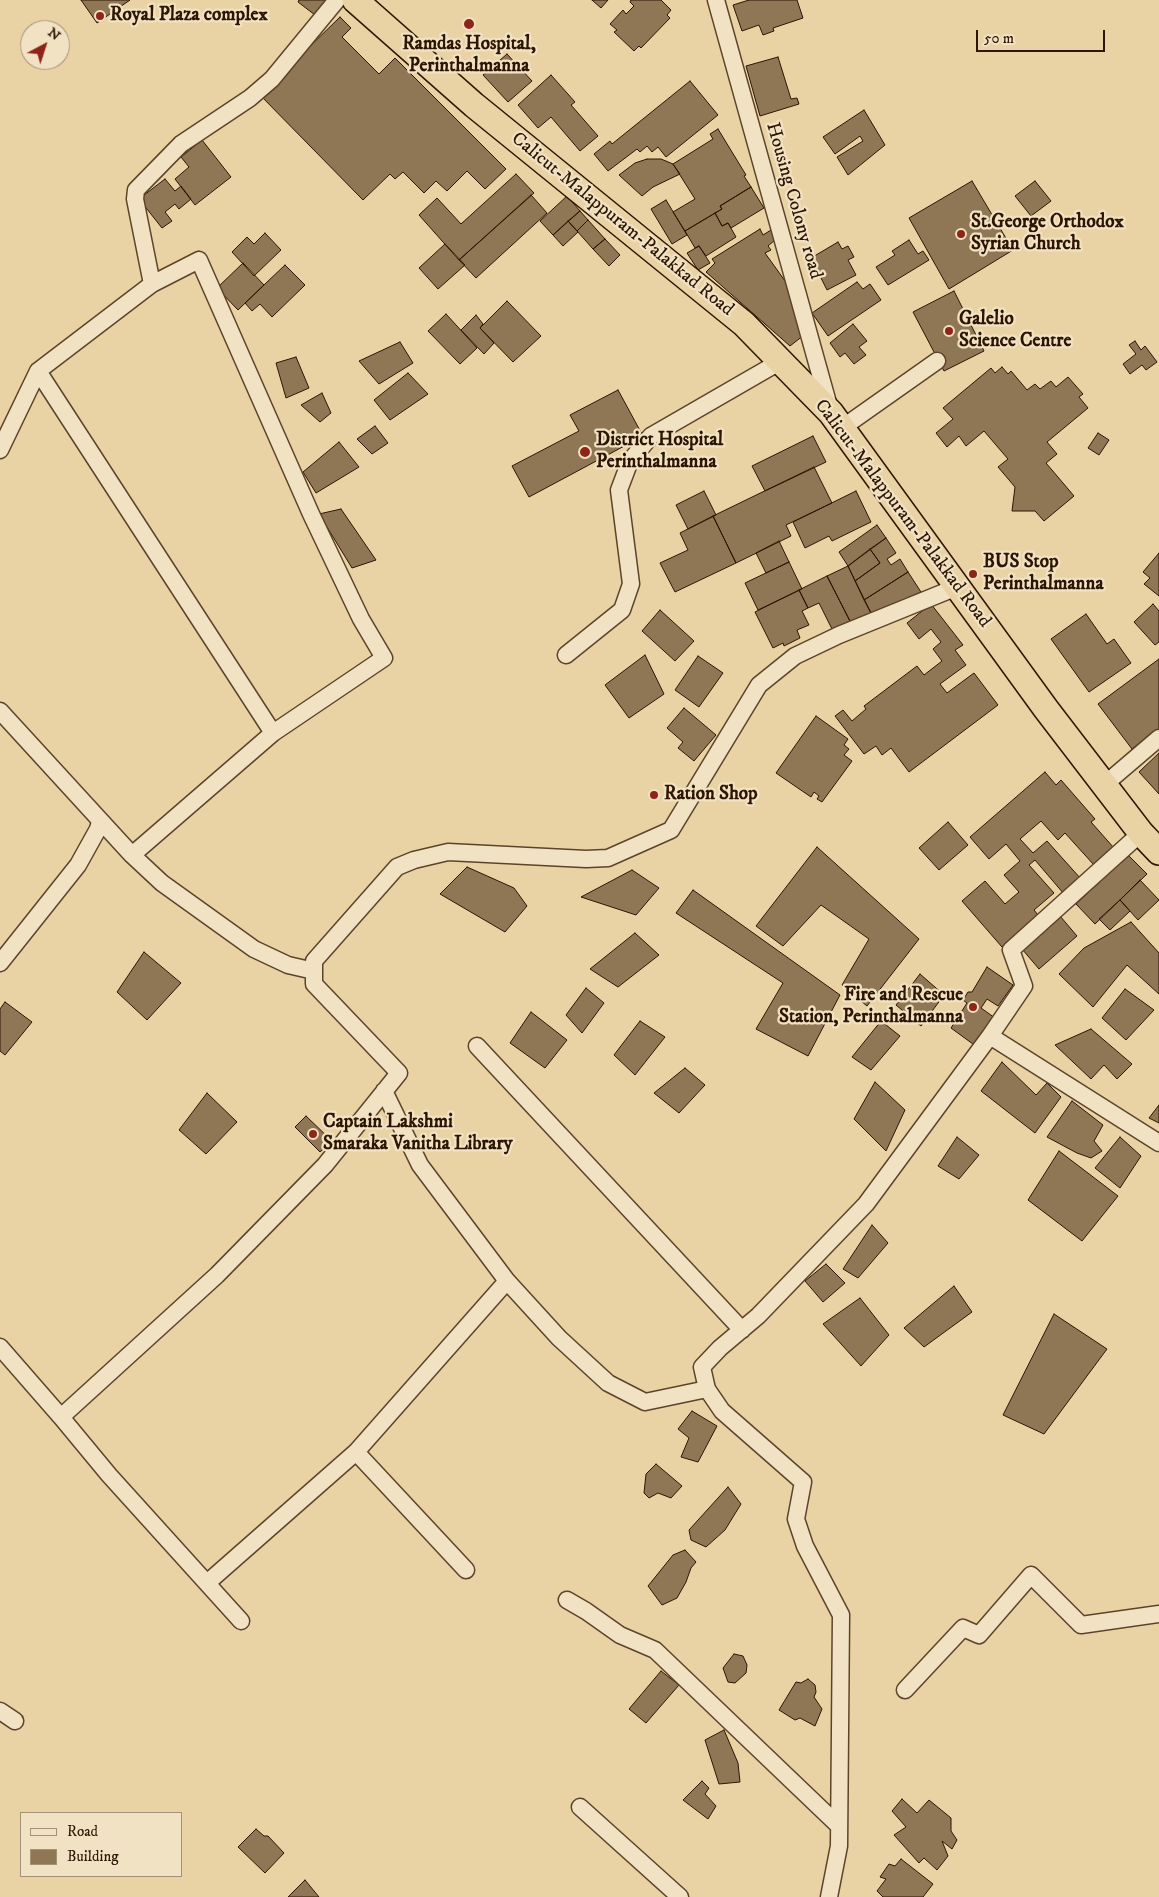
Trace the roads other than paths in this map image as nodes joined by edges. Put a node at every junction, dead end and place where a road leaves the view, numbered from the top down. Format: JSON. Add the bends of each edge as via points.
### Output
{"nodes":[{"id":1,"x":337,"y":0,"type":"edge"},
{"id":2,"x":355,"y":0,"type":"edge"},
{"id":3,"x":716,"y":0,"type":"edge"},
{"id":4,"x":152,"y":284,"type":"junction"},
{"id":5,"x":781,"y":361,"type":"junction"},
{"id":6,"x":937,"y":361,"type":"dead end"},
{"id":7,"x":38,"y":371,"type":"junction"},
{"id":8,"x":837,"y":420,"type":"junction"},
{"id":9,"x":0,"y":450,"type":"edge"},
{"id":10,"x":958,"y":588,"type":"junction"},
{"id":11,"x":566,"y":656,"type":"dead end"},
{"id":12,"x":0,"y":711,"type":"edge"},
{"id":13,"x":272,"y":733,"type":"junction"},
{"id":14,"x":1159,"y":738,"type":"edge"},
{"id":15,"x":1104,"y":784,"type":"junction"},
{"id":16,"x":100,"y":821,"type":"junction"},
{"id":17,"x":1141,"y":834,"type":"junction"},
{"id":18,"x":1159,"y":852,"type":"edge"},
{"id":19,"x":132,"y":855,"type":"junction"},
{"id":20,"x":0,"y":963,"type":"edge"},
{"id":21,"x":314,"y":972,"type":"junction"},
{"id":22,"x":990,"y":1036,"type":"junction"},
{"id":23,"x":477,"y":1046,"type":"dead end"},
{"id":24,"x":384,"y":1091,"type":"junction"},
{"id":25,"x":1159,"y":1143,"type":"edge"},
{"id":26,"x":507,"y":1281,"type":"junction"},
{"id":27,"x":742,"y":1330,"type":"junction"},
{"id":28,"x":0,"y":1347,"type":"edge"},
{"id":29,"x":707,"y":1389,"type":"junction"},
{"id":30,"x":61,"y":1418,"type":"junction"},
{"id":31,"x":356,"y":1452,"type":"junction"},
{"id":32,"x":466,"y":1570,"type":"dead end"},
{"id":33,"x":206,"y":1583,"type":"junction"},
{"id":34,"x":567,"y":1600,"type":"dead end"},
{"id":35,"x":1159,"y":1614,"type":"edge"},
{"id":36,"x":241,"y":1621,"type":"dead end"},
{"id":37,"x":905,"y":1690,"type":"dead end"},
{"id":38,"x":0,"y":1711,"type":"edge"},
{"id":39,"x":15,"y":1721,"type":"dead end"},
{"id":40,"x":580,"y":1807,"type":"dead end"},
{"id":41,"x":839,"y":1826,"type":"junction"},
{"id":42,"x":680,"y":1897,"type":"edge"},
{"id":43,"x":829,"y":1897,"type":"edge"}],
"edges":[{"from":1,"to":4,"type":"street","via":[[272,79],[250,98],[181,144],[136,190]]},
{"from":2,"to":5,"type":"highway","name":"Calicut-Malappuram-Palakkad Road","via":[[474,105],[744,324]]},
{"from":3,"to":8,"type":"street","name":"Housing Colony road"},
{"from":4,"to":7,"type":"street"},
{"from":4,"to":13,"type":"street","via":[[199,260],[311,514],[361,619],[384,658]]},
{"from":5,"to":8,"type":"highway","name":"Calicut-Malappuram-Palakkad Road"},
{"from":5,"to":11,"type":"street","via":[[651,436],[630,461],[619,490],[631,584],[622,610]]},
{"from":6,"to":8,"type":"street"},
{"from":7,"to":9,"type":"street"},
{"from":7,"to":13,"type":"street"},
{"from":8,"to":10,"type":"highway","name":"Calicut-Malappuram-Palakkad Road"},
{"from":10,"to":15,"type":"highway","name":"Calicut-Malappuram-Palakkad Road"},
{"from":10,"to":21,"type":"street","via":[[795,656],[759,685],[671,830],[608,858],[448,852],[414,860],[397,867],[381,884],[314,961]]},
{"from":12,"to":16,"type":"street"},
{"from":13,"to":19,"type":"street"},
{"from":14,"to":15,"type":"street"},
{"from":15,"to":17,"type":"highway","name":"Calicut-Malappuram-Palakkad Road"},
{"from":16,"to":19,"type":"street"},
{"from":16,"to":20,"type":"street","via":[[78,865]]},
{"from":17,"to":18,"type":"highway","name":"Calicut-Malappuram-Palakkad Road"},
{"from":17,"to":22,"type":"street","via":[[1011,950],[1024,986]]},
{"from":19,"to":21,"type":"street","via":[[162,883],[254,950]]},
{"from":21,"to":24,"type":"street","via":[[314,984],[399,1073]]},
{"from":22,"to":25,"type":"street"},
{"from":22,"to":27,"type":"street","via":[[866,1204]]},
{"from":23,"to":27,"type":"street"},
{"from":24,"to":26,"type":"street","via":[[420,1165]]},
{"from":24,"to":30,"type":"street","via":[[324,1165],[218,1274]]},
{"from":26,"to":29,"type":"street","via":[[559,1338],[608,1383],[645,1402]]},
{"from":26,"to":31,"type":"street"},
{"from":27,"to":29,"type":"street","via":[[702,1367]]},
{"from":28,"to":30,"type":"street"},
{"from":29,"to":41,"type":"street","via":[[722,1411],[803,1482],[796,1519],[805,1546],[841,1615]]},
{"from":30,"to":33,"type":"street"},
{"from":31,"to":32,"type":"street"},
{"from":31,"to":33,"type":"street"},
{"from":33,"to":36,"type":"street"},
{"from":34,"to":41,"type":"street","via":[[620,1635],[655,1650]]},
{"from":35,"to":37,"type":"street","via":[[1081,1625],[1031,1575],[979,1635],[963,1628]]},
{"from":38,"to":39,"type":"street"},
{"from":40,"to":42,"type":"street"},
{"from":41,"to":43,"type":"street","via":[[839,1846]]}]}
